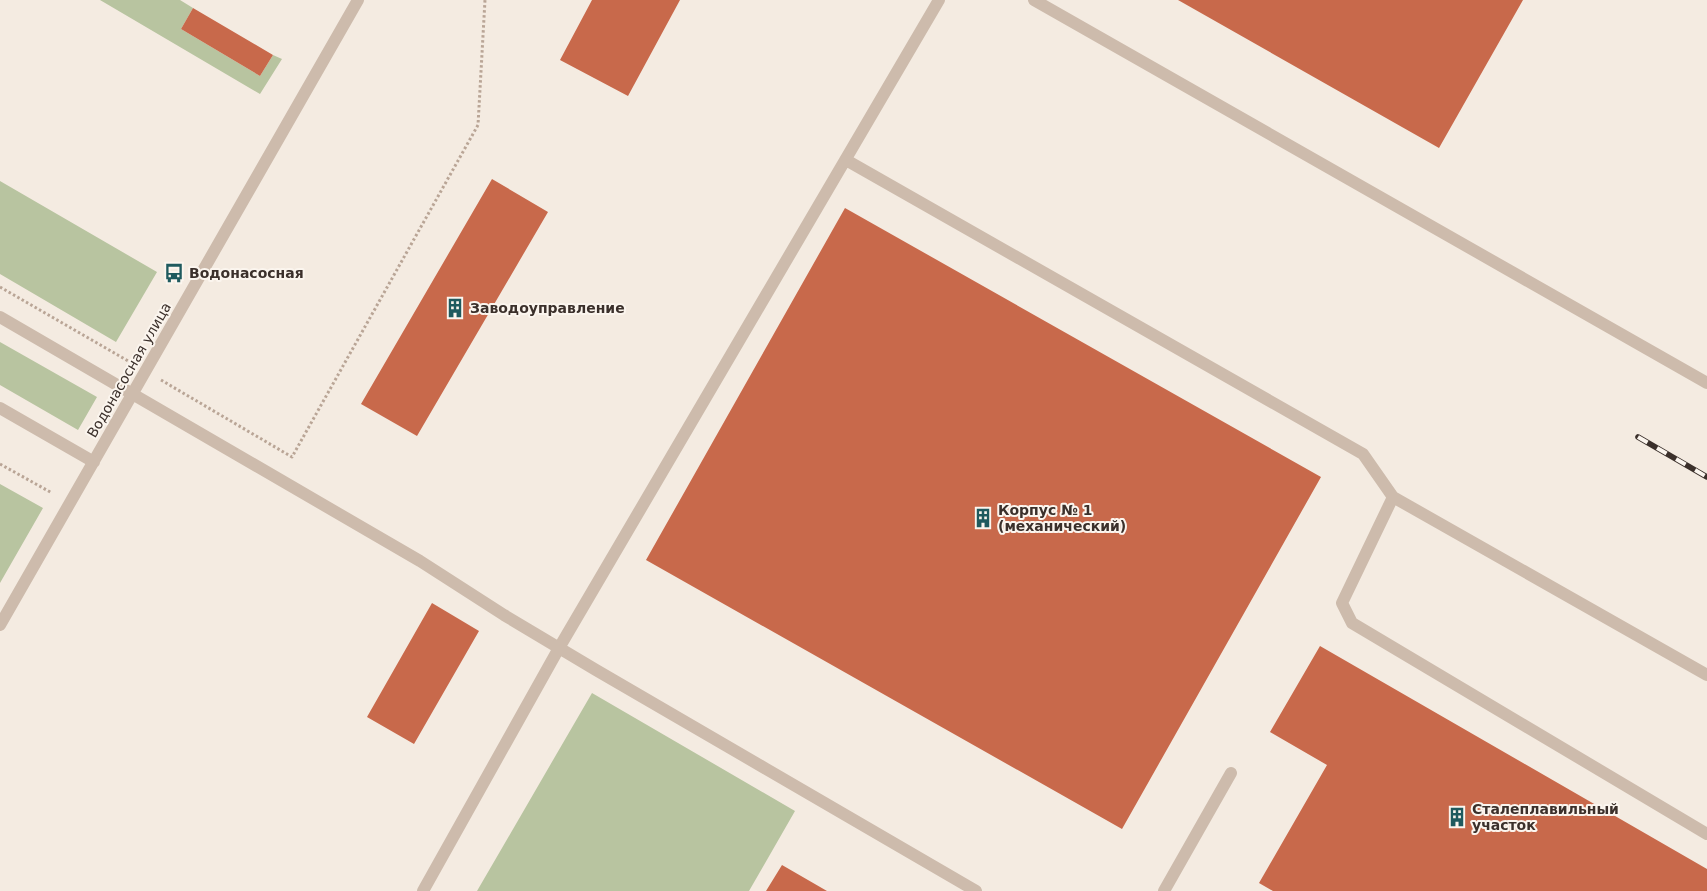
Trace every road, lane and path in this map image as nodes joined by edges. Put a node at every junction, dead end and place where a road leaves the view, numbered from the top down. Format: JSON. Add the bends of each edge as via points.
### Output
{"nodes":[{"id":1,"x":358,"y":0,"type":"edge"},
{"id":2,"x":485,"y":0,"type":"edge"},
{"id":3,"x":940,"y":0,"type":"edge"},
{"id":4,"x":1034,"y":0,"type":"edge"},
{"id":5,"x":846,"y":160,"type":"junction"},
{"id":6,"x":0,"y":287,"type":"edge"},
{"id":7,"x":0,"y":317,"type":"edge"},
{"id":8,"x":146,"y":371,"type":"junction"},
{"id":9,"x":1707,"y":383,"type":"edge"},
{"id":10,"x":133,"y":393,"type":"junction"},
{"id":11,"x":0,"y":408,"type":"edge"},
{"id":12,"x":94,"y":462,"type":"junction"},
{"id":13,"x":0,"y":464,"type":"edge"},
{"id":14,"x":52,"y":493,"type":"dead end"},
{"id":15,"x":1393,"y":497,"type":"junction"},
{"id":16,"x":0,"y":625,"type":"edge"},
{"id":17,"x":559,"y":648,"type":"junction"},
{"id":18,"x":1707,"y":675,"type":"edge"},
{"id":19,"x":1231,"y":773,"type":"dead end"},
{"id":20,"x":1707,"y":834,"type":"edge"},
{"id":21,"x":423,"y":891,"type":"edge"},
{"id":22,"x":976,"y":891,"type":"edge"},
{"id":23,"x":1164,"y":891,"type":"edge"}],
"edges":[{"from":1,"to":8,"type":"street","name":"Водонасосная улица"},
{"from":2,"to":8,"type":"path","via":[[478,125],[292,457]]},
{"from":3,"to":5,"type":"street"},
{"from":4,"to":9,"type":"street"},
{"from":5,"to":15,"type":"street","via":[[1363,454]]},
{"from":5,"to":17,"type":"street"},
{"from":6,"to":8,"type":"path"},
{"from":7,"to":10,"type":"street"},
{"from":8,"to":10,"type":"street","name":"Водонасосная улица"},
{"from":10,"to":12,"type":"street","name":"Водонасосная улица"},
{"from":10,"to":17,"type":"street","via":[[420,560]]},
{"from":11,"to":12,"type":"street"},
{"from":12,"to":16,"type":"street","name":"Водонасосная улица"},
{"from":13,"to":14,"type":"path"},
{"from":15,"to":18,"type":"street"},
{"from":15,"to":20,"type":"street","via":[[1342,603],[1352,623]]},
{"from":17,"to":21,"type":"street"},
{"from":17,"to":22,"type":"street"},
{"from":19,"to":23,"type":"street"}]}
